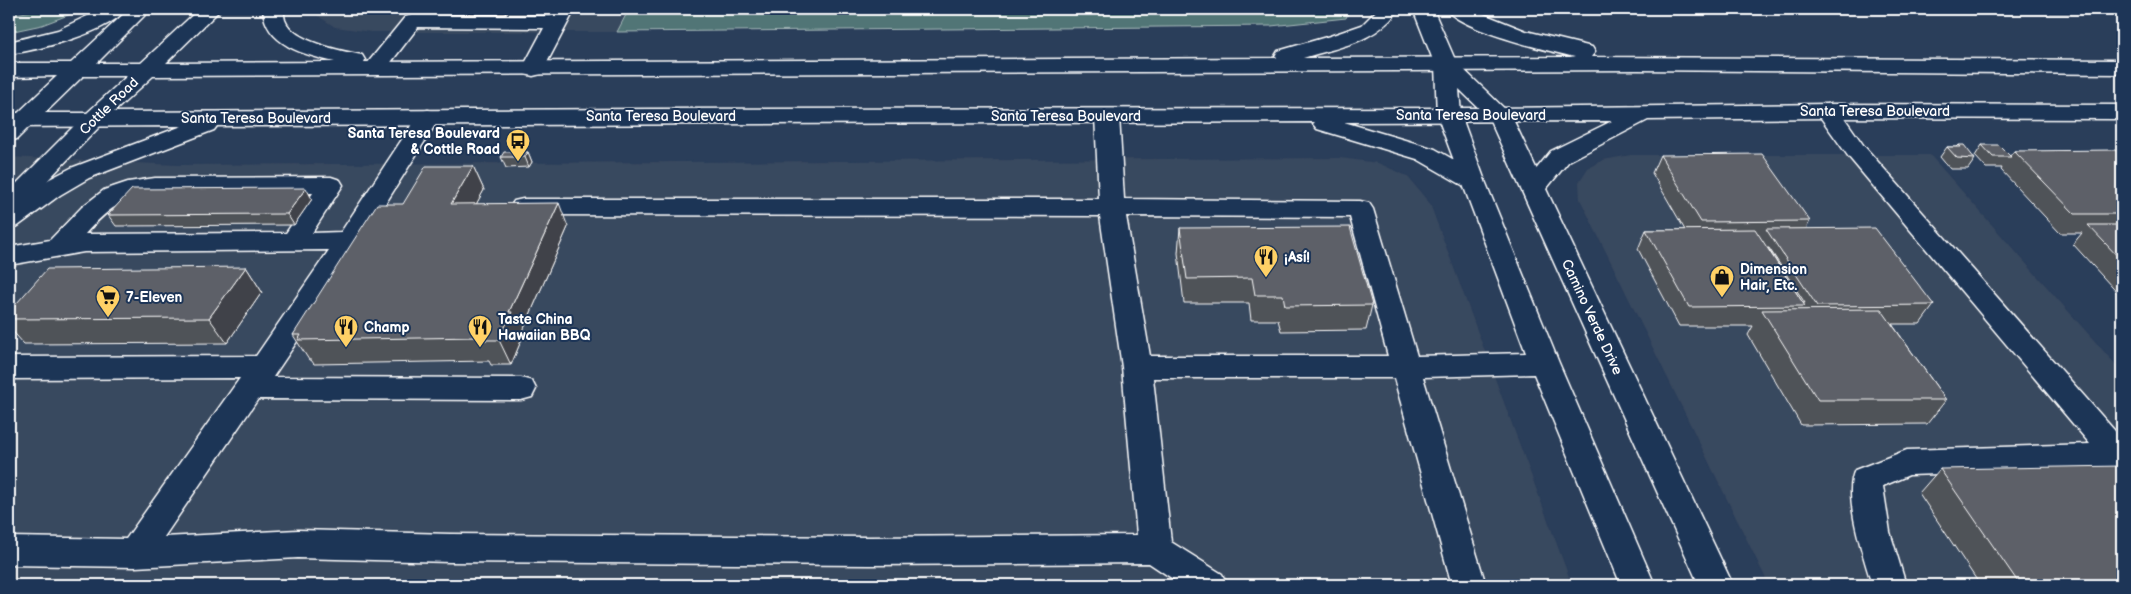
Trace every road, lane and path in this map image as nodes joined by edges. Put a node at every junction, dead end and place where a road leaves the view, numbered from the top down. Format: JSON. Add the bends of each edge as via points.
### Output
{"nodes":[{"id":1,"x":116,"y":9,"type":"edge"},
{"id":2,"x":141,"y":9,"type":"edge"},
{"id":3,"x":211,"y":9,"type":"edge"},
{"id":4,"x":273,"y":9,"type":"edge"},
{"id":5,"x":1389,"y":9,"type":"edge"},
{"id":6,"x":1422,"y":9,"type":"edge"},
{"id":7,"x":1456,"y":9,"type":"edge"},
{"id":8,"x":417,"y":15,"type":"edge"},
{"id":9,"x":562,"y":16,"type":"edge"},
{"id":10,"x":9,"y":48,"type":"edge"},
{"id":11,"x":1637,"y":64,"type":"junction"},
{"id":12,"x":1446,"y":65,"type":"junction"},
{"id":13,"x":1255,"y":66,"type":"junction"},
{"id":14,"x":2122,"y":67,"type":"edge"},
{"id":15,"x":387,"y":68,"type":"junction"},
{"id":16,"x":533,"y":69,"type":"junction"},
{"id":17,"x":9,"y":70,"type":"edge"},
{"id":18,"x":76,"y":70,"type":"junction"},
{"id":19,"x":146,"y":70,"type":"junction"},
{"id":20,"x":1828,"y":111,"type":"junction"},
{"id":21,"x":1647,"y":112,"type":"junction"},
{"id":22,"x":2122,"y":112,"type":"edge"},
{"id":23,"x":1449,"y":115,"type":"junction"},
{"id":24,"x":1498,"y":115,"type":"junction"},
{"id":25,"x":1107,"y":116,"type":"junction"},
{"id":26,"x":1297,"y":116,"type":"junction"},
{"id":27,"x":428,"y":117,"type":"junction"},
{"id":28,"x":94,"y":119,"type":"junction"},
{"id":29,"x":221,"y":119,"type":"junction"},
{"id":30,"x":14,"y":125,"type":"edge"},
{"id":31,"x":1473,"y":181,"type":"junction"},
{"id":32,"x":1533,"y":188,"type":"junction"},
{"id":33,"x":9,"y":205,"type":"edge"},
{"id":34,"x":501,"y":207,"type":"edge"},
{"id":35,"x":371,"y":208,"type":"junction"},
{"id":36,"x":399,"y":208,"type":"edge"},
{"id":37,"x":1112,"y":208,"type":"junction"},
{"id":38,"x":9,"y":220,"type":"edge"},
{"id":39,"x":350,"y":241,"type":"junction"},
{"id":40,"x":293,"y":242,"type":"junction"},
{"id":41,"x":59,"y":247,"type":"junction"},
{"id":42,"x":9,"y":256,"type":"edge"},
{"id":43,"x":1544,"y":362,"type":"junction"},
{"id":44,"x":1137,"y":367,"type":"junction"},
{"id":45,"x":1406,"y":367,"type":"junction"},
{"id":46,"x":9,"y":368,"type":"edge"},
{"id":47,"x":257,"y":378,"type":"junction"},
{"id":48,"x":521,"y":389,"type":"dead end"},
{"id":49,"x":2120,"y":457,"type":"edge"},
{"id":50,"x":1155,"y":549,"type":"junction"},
{"id":51,"x":9,"y":551,"type":"edge"},
{"id":52,"x":135,"y":553,"type":"junction"},
{"id":53,"x":1210,"y":585,"type":"edge"},
{"id":54,"x":1469,"y":585,"type":"edge"},
{"id":55,"x":1638,"y":585,"type":"edge"},
{"id":56,"x":1716,"y":585,"type":"edge"},
{"id":57,"x":1889,"y":585,"type":"edge"}],
"edges":[{"from":1,"to":10,"type":"main road","via":[[101,20],[63,35]]},
{"from":2,"to":18,"type":"main road"},
{"from":3,"to":19,"type":"main road","name":"Cottle Road"},
{"from":4,"to":15,"type":"main road","via":[[272,19],[281,32],[301,45]]},
{"from":5,"to":13,"type":"main road","via":[[1369,29]]},
{"from":6,"to":12,"type":"main road","name":"Camino Verde Drive"},
{"from":7,"to":11,"type":"main road","via":[[1496,29],[1539,43]]},
{"from":8,"to":9,"type":"main road"},
{"from":8,"to":15,"type":"main road"},
{"from":9,"to":16,"type":"main road"},
{"from":11,"to":12,"type":"main road"},
{"from":11,"to":14,"type":"main road"},
{"from":12,"to":13,"type":"main road"},
{"from":12,"to":23,"type":"main road","name":"Camino Verde Drive"},
{"from":12,"to":24,"type":"main road","name":"Camino Verde Drive"},
{"from":13,"to":16,"type":"main road"},
{"from":15,"to":16,"type":"main road"},
{"from":15,"to":19,"type":"main road"},
{"from":17,"to":18,"type":"main road"},
{"from":18,"to":19,"type":"main road"},
{"from":18,"to":30,"type":"main road"},
{"from":19,"to":28,"type":"main road","name":"Cottle Road"},
{"from":20,"to":21,"type":"main road","name":"Santa Teresa Boulevard"},
{"from":20,"to":22,"type":"main road","name":"Santa Teresa Boulevard"},
{"from":20,"to":49,"type":"main road","via":[[1856,151]]},
{"from":21,"to":24,"type":"main road","name":"Santa Teresa Boulevard"},
{"from":21,"to":32,"type":"main road","via":[[1560,156]]},
{"from":23,"to":24,"type":"main road","name":"Santa Teresa Boulevard"},
{"from":23,"to":26,"type":"main road","name":"Santa Teresa Boulevard"},
{"from":23,"to":31,"type":"main road","name":"Camino Verde Drive"},
{"from":24,"to":32,"type":"main road","name":"Camino Verde Drive"},
{"from":25,"to":26,"type":"main road","name":"Santa Teresa Boulevard"},
{"from":25,"to":27,"type":"main road","name":"Santa Teresa Boulevard"},
{"from":25,"to":37,"type":"main road"},
{"from":26,"to":31,"type":"main road","via":[[1426,154]]},
{"from":27,"to":29,"type":"main road","name":"Santa Teresa Boulevard"},
{"from":27,"to":35,"type":"main road"},
{"from":28,"to":29,"type":"main road","name":"Santa Teresa Boulevard"},
{"from":28,"to":30,"type":"main road","name":"Santa Teresa Boulevard"},
{"from":28,"to":33,"type":"main road","name":"Cottle Road"},
{"from":29,"to":38,"type":"main road","via":[[80,173],[51,189]]},
{"from":31,"to":43,"type":"main road","name":"Camino Verde Drive"},
{"from":32,"to":56,"type":"main road","name":"Camino Verde Drive"},
{"from":34,"to":37,"type":"main road"},
{"from":35,"to":36,"type":"main road"},
{"from":35,"to":39,"type":"main road"},
{"from":37,"to":44,"type":"main road"},
{"from":37,"to":45,"type":"main road","via":[[1360,209]]},
{"from":39,"to":40,"type":"main road"},
{"from":39,"to":47,"type":"main road"},
{"from":40,"to":41,"type":"main road","via":[[84,243]]},
{"from":40,"to":41,"type":"main road","via":[[331,185],[155,186],[133,189],[114,195]]},
{"from":41,"to":42,"type":"main road"},
{"from":43,"to":45,"type":"main road"},
{"from":43,"to":55,"type":"main road","name":"Camino Verde Drive"},
{"from":44,"to":45,"type":"main road"},
{"from":44,"to":50,"type":"main road"},
{"from":45,"to":54,"type":"main road"},
{"from":46,"to":47,"type":"main road"},
{"from":47,"to":48,"type":"main road"},
{"from":47,"to":52,"type":"main road"},
{"from":49,"to":57,"type":"main road","via":[[1907,463],[1866,479],[1873,532]]},
{"from":50,"to":52,"type":"main road","via":[[469,549],[298,544]]},
{"from":50,"to":53,"type":"main road"},
{"from":51,"to":52,"type":"main road"}]}
